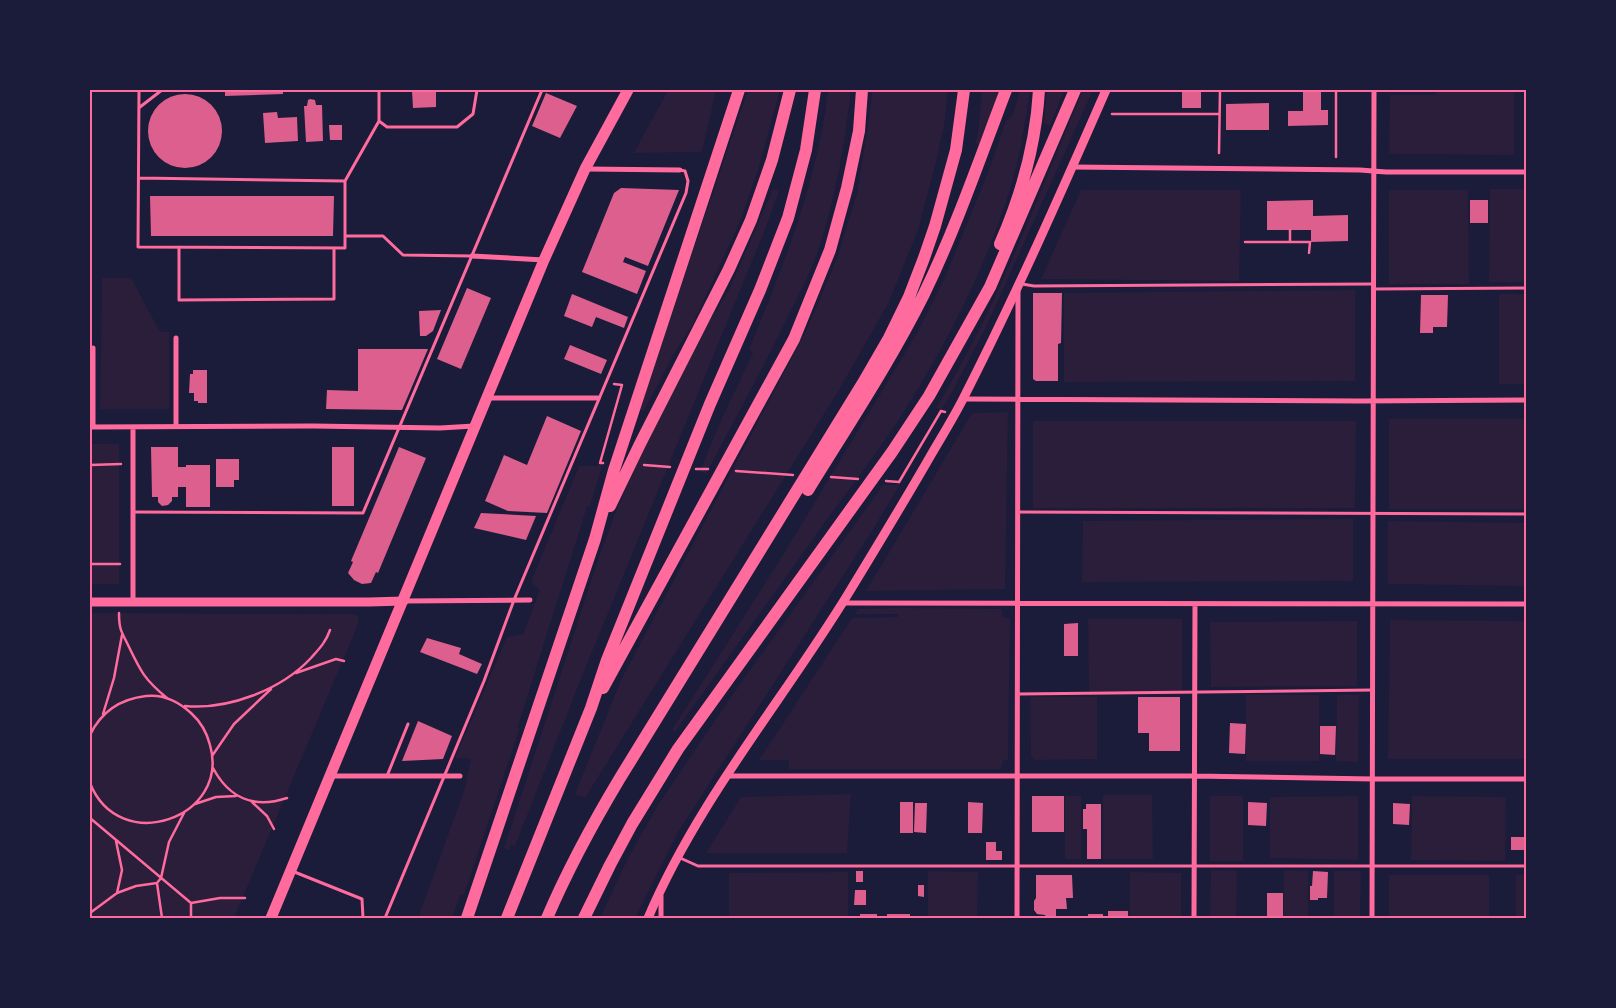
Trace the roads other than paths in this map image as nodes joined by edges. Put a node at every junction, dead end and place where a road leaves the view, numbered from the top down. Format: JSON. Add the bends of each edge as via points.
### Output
{"nodes":[{"id":1,"x":139,"y":90,"type":"edge"},
{"id":2,"x":162,"y":90,"type":"edge"},
{"id":3,"x":379,"y":90,"type":"edge"},
{"id":4,"x":477,"y":90,"type":"edge"},
{"id":5,"x":542,"y":90,"type":"edge"},
{"id":6,"x":628,"y":90,"type":"edge"},
{"id":7,"x":739,"y":90,"type":"edge"},
{"id":8,"x":790,"y":90,"type":"edge"},
{"id":9,"x":815,"y":90,"type":"edge"},
{"id":10,"x":862,"y":90,"type":"edge"},
{"id":11,"x":964,"y":90,"type":"edge"},
{"id":12,"x":1006,"y":90,"type":"edge"},
{"id":13,"x":1039,"y":90,"type":"edge"},
{"id":14,"x":1075,"y":90,"type":"edge"},
{"id":15,"x":1106,"y":90,"type":"edge"},
{"id":16,"x":1374,"y":90,"type":"edge"},
{"id":17,"x":139,"y":107,"type":"junction"},
{"id":18,"x":379,"y":121,"type":"junction"},
{"id":19,"x":1072,"y":167,"type":"junction"},
{"id":20,"x":585,"y":169,"type":"junction"},
{"id":21,"x":680,"y":170,"type":"joint"},
{"id":22,"x":1374,"y":171,"type":"junction"},
{"id":23,"x":1526,"y":172,"type":"edge"},
{"id":24,"x":139,"y":178,"type":"junction"},
{"id":25,"x":345,"y":181,"type":"junction"},
{"id":26,"x":345,"y":236,"type":"junction"},
{"id":27,"x":179,"y":247,"type":"junction"},
{"id":28,"x":334,"y":248,"type":"junction"},
{"id":29,"x":472,"y":256,"type":"junction"},
{"id":30,"x":544,"y":260,"type":"junction"},
{"id":31,"x":1019,"y":283,"type":"junction"},
{"id":32,"x":1374,"y":286,"type":"junction"},
{"id":33,"x":1526,"y":288,"type":"edge"},
{"id":34,"x":968,"y":326,"type":"junction"},
{"id":35,"x":176,"y":338,"type":"dead end"},
{"id":36,"x":93,"y":348,"type":"dead end"},
{"id":37,"x":488,"y":398,"type":"junction"},
{"id":38,"x":598,"y":398,"type":"junction"},
{"id":39,"x":964,"y":399,"type":"junction"},
{"id":40,"x":1018,"y":399,"type":"junction"},
{"id":41,"x":1526,"y":400,"type":"edge"},
{"id":42,"x":1373,"y":401,"type":"junction"},
{"id":43,"x":176,"y":426,"type":"junction"},
{"id":44,"x":476,"y":426,"type":"junction"},
{"id":45,"x":91,"y":427,"type":"edge"},
{"id":46,"x":133,"y":427,"type":"junction"},
{"id":47,"x":400,"y":427,"type":"junction"},
{"id":48,"x":133,"y":512,"type":"junction"},
{"id":49,"x":1018,"y":512,"type":"junction"},
{"id":50,"x":1373,"y":513,"type":"junction"},
{"id":51,"x":1526,"y":514,"type":"edge"},
{"id":52,"x":595,"y":539,"type":"junction"},
{"id":53,"x":742,"y":581,"type":"junction"},
{"id":54,"x":514,"y":600,"type":"junction"},
{"id":55,"x":530,"y":600,"type":"dead end"},
{"id":56,"x":404,"y":601,"type":"junction"},
{"id":57,"x":90,"y":602,"type":"edge"},
{"id":58,"x":133,"y":602,"type":"junction"},
{"id":59,"x":842,"y":604,"type":"junction"},
{"id":60,"x":1017,"y":604,"type":"junction"},
{"id":61,"x":1195,"y":604,"type":"junction"},
{"id":62,"x":1373,"y":604,"type":"junction"},
{"id":63,"x":1526,"y":604,"type":"edge"},
{"id":64,"x":1373,"y":690,"type":"junction"},
{"id":65,"x":1194,"y":692,"type":"junction"},
{"id":66,"x":1017,"y":694,"type":"junction"},
{"id":67,"x":591,"y":708,"type":"junction"},
{"id":68,"x":408,"y":724,"type":"dead end"},
{"id":69,"x":331,"y":776,"type":"junction"},
{"id":70,"x":387,"y":776,"type":"junction"},
{"id":71,"x":460,"y":776,"type":"dead end"},
{"id":72,"x":726,"y":776,"type":"junction"},
{"id":73,"x":1017,"y":776,"type":"junction"},
{"id":74,"x":1194,"y":776,"type":"junction"},
{"id":75,"x":445,"y":777,"type":"junction"},
{"id":76,"x":1373,"y":779,"type":"junction"},
{"id":77,"x":1526,"y":779,"type":"edge"},
{"id":78,"x":678,"y":857,"type":"junction"},
{"id":79,"x":1017,"y":865,"type":"junction"},
{"id":80,"x":1194,"y":866,"type":"junction"},
{"id":81,"x":1372,"y":866,"type":"junction"},
{"id":82,"x":1526,"y":866,"type":"edge"},
{"id":83,"x":292,"y":870,"type":"junction"},
{"id":84,"x":661,"y":887,"type":"junction"},
{"id":85,"x":272,"y":918,"type":"edge"},
{"id":86,"x":363,"y":918,"type":"edge"},
{"id":87,"x":385,"y":918,"type":"edge"},
{"id":88,"x":467,"y":918,"type":"edge"},
{"id":89,"x":507,"y":918,"type":"edge"},
{"id":90,"x":546,"y":918,"type":"edge"},
{"id":91,"x":584,"y":918,"type":"edge"},
{"id":92,"x":648,"y":918,"type":"edge"},
{"id":93,"x":661,"y":918,"type":"edge"},
{"id":94,"x":1017,"y":918,"type":"edge"},
{"id":95,"x":1194,"y":918,"type":"edge"},
{"id":96,"x":1372,"y":918,"type":"edge"}],
"edges":[{"from":1,"to":17,"type":"lane"},
{"from":2,"to":17,"type":"lane"},
{"from":3,"to":18,"type":"lane"},
{"from":4,"to":18,"type":"lane","via":[[473,114],[457,127],[387,127]]},
{"from":5,"to":29,"type":"lane"},
{"from":6,"to":20,"type":"main road"},
{"from":7,"to":52,"type":"highway","via":[[620,452]]},
{"from":8,"to":52,"type":"highway","via":[[772,160],[751,220]]},
{"from":9,"to":67,"type":"highway","via":[[806,150],[788,218],[607,660]]},
{"from":10,"to":67,"type":"highway","via":[[847,188],[830,250],[794,339]]},
{"from":11,"to":53,"type":"highway","via":[[956,150],[945,193],[909,297],[863,383]]},
{"from":12,"to":53,"type":"highway","via":[[945,248],[904,332],[788,522]]},
{"from":13,"to":34,"type":"highway","via":[[1032,144],[1018,194]]},
{"from":14,"to":34,"type":"highway","via":[[990,287]]},
{"from":15,"to":19,"type":"street"},
{"from":16,"to":22,"type":"street"},
{"from":17,"to":24,"type":"lane"},
{"from":18,"to":25,"type":"lane"},
{"from":19,"to":22,"type":"street"},
{"from":19,"to":31,"type":"street"},
{"from":20,"to":21,"type":"street"},
{"from":20,"to":30,"type":"main road"},
{"from":21,"to":38,"type":"lane","via":[[687,176],[686,193]]},
{"from":22,"to":23,"type":"street"},
{"from":22,"to":32,"type":"street"},
{"from":24,"to":25,"type":"lane"},
{"from":24,"to":27,"type":"lane","via":[[138,247]]},
{"from":25,"to":26,"type":"lane"},
{"from":26,"to":28,"type":"lane","via":[[345,248]]},
{"from":26,"to":29,"type":"lane","via":[[384,236],[403,256]]},
{"from":27,"to":28,"type":"lane"},
{"from":27,"to":28,"type":"lane","via":[[180,300],[334,299]]},
{"from":29,"to":30,"type":"street"},
{"from":29,"to":47,"type":"lane"},
{"from":30,"to":37,"type":"main road"},
{"from":31,"to":32,"type":"lane","via":[[1034,286]]},
{"from":31,"to":39,"type":"street"},
{"from":31,"to":40,"type":"street"},
{"from":32,"to":33,"type":"lane"},
{"from":32,"to":42,"type":"street"},
{"from":34,"to":91,"type":"highway","via":[[929,396],[892,452],[678,749],[632,824]]},
{"from":35,"to":43,"type":"street"},
{"from":36,"to":45,"type":"street"},
{"from":37,"to":38,"type":"street"},
{"from":37,"to":44,"type":"main road"},
{"from":38,"to":54,"type":"lane"},
{"from":39,"to":40,"type":"street"},
{"from":39,"to":59,"type":"street"},
{"from":40,"to":42,"type":"street"},
{"from":40,"to":49,"type":"street"},
{"from":41,"to":42,"type":"street"},
{"from":42,"to":50,"type":"street"},
{"from":43,"to":46,"type":"street"},
{"from":43,"to":47,"type":"street"},
{"from":44,"to":47,"type":"street"},
{"from":44,"to":56,"type":"main road"},
{"from":45,"to":46,"type":"street"},
{"from":46,"to":48,"type":"street"},
{"from":47,"to":48,"type":"lane","via":[[363,513]]},
{"from":48,"to":58,"type":"street"},
{"from":49,"to":50,"type":"lane"},
{"from":49,"to":60,"type":"street"},
{"from":50,"to":51,"type":"lane"},
{"from":50,"to":62,"type":"street"},
{"from":52,"to":88,"type":"highway"},
{"from":53,"to":90,"type":"highway","via":[[605,804]]},
{"from":54,"to":55,"type":"street"},
{"from":54,"to":56,"type":"street"},
{"from":54,"to":75,"type":"lane"},
{"from":56,"to":58,"type":"street"},
{"from":56,"to":69,"type":"main road"},
{"from":57,"to":58,"type":"street"},
{"from":59,"to":60,"type":"street"},
{"from":59,"to":72,"type":"street"},
{"from":60,"to":61,"type":"street"},
{"from":60,"to":66,"type":"street"},
{"from":61,"to":62,"type":"street"},
{"from":61,"to":65,"type":"street"},
{"from":62,"to":63,"type":"street"},
{"from":62,"to":64,"type":"street"},
{"from":64,"to":65,"type":"lane"},
{"from":64,"to":76,"type":"street"},
{"from":65,"to":66,"type":"lane"},
{"from":65,"to":74,"type":"street"},
{"from":66,"to":73,"type":"street"},
{"from":67,"to":89,"type":"highway"},
{"from":68,"to":70,"type":"lane"},
{"from":69,"to":70,"type":"street"},
{"from":69,"to":83,"type":"main road"},
{"from":70,"to":75,"type":"street"},
{"from":71,"to":75,"type":"street"},
{"from":72,"to":73,"type":"street"},
{"from":72,"to":78,"type":"street"},
{"from":73,"to":74,"type":"street"},
{"from":73,"to":79,"type":"street"},
{"from":74,"to":76,"type":"street"},
{"from":74,"to":80,"type":"street"},
{"from":75,"to":87,"type":"lane"},
{"from":76,"to":77,"type":"street"},
{"from":76,"to":81,"type":"street"},
{"from":78,"to":79,"type":"lane","via":[[698,866]]},
{"from":78,"to":84,"type":"street"},
{"from":79,"to":80,"type":"lane"},
{"from":79,"to":94,"type":"street"},
{"from":80,"to":81,"type":"lane"},
{"from":80,"to":95,"type":"street"},
{"from":81,"to":82,"type":"lane"},
{"from":81,"to":96,"type":"street"},
{"from":83,"to":85,"type":"main road"},
{"from":83,"to":86,"type":"lane","via":[[362,899]]},
{"from":84,"to":92,"type":"street"},
{"from":84,"to":93,"type":"street"}]}
